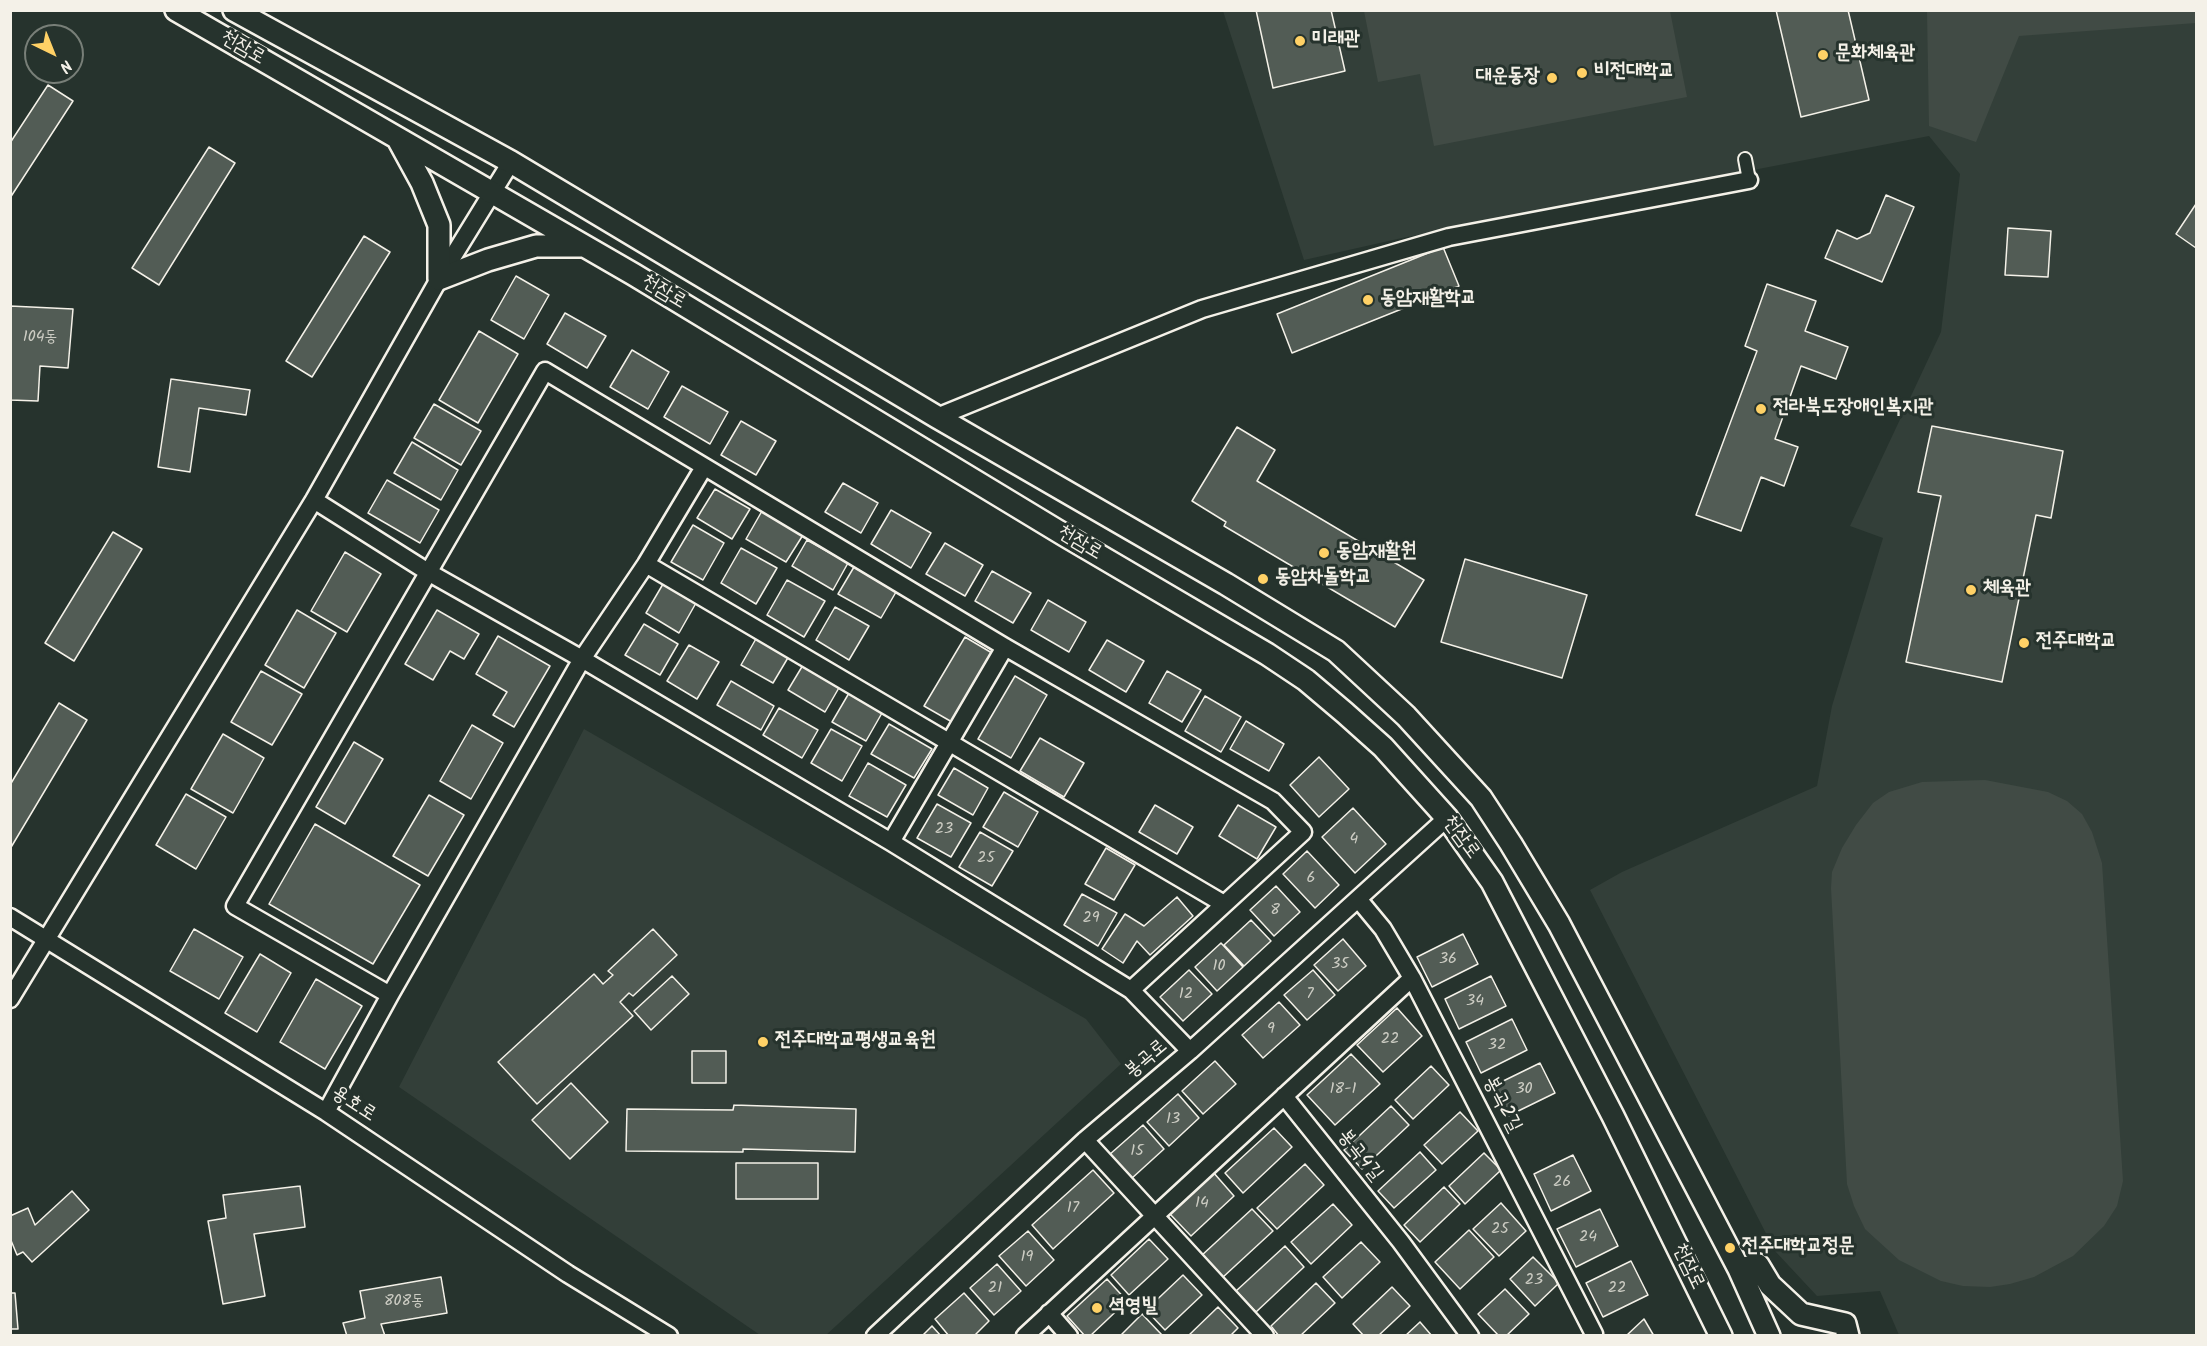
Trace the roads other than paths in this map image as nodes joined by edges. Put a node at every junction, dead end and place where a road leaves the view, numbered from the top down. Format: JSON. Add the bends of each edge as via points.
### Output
{"nodes":[{"id":1,"x":176,"y":10,"type":"edge"},
{"id":2,"x":234,"y":10,"type":"edge"},
{"id":3,"x":398,"y":138,"type":"junction"},
{"id":4,"x":1745,"y":159,"type":"dead end"},
{"id":5,"x":511,"y":162,"type":"junction"},
{"id":6,"x":1749,"y":180,"type":"joint"},
{"id":7,"x":493,"y":192,"type":"junction"},
{"id":8,"x":584,"y":246,"type":"junction"},
{"id":9,"x":439,"y":279,"type":"junction"},
{"id":10,"x":937,"y":417,"type":"junction"},
{"id":11,"x":704,"y":467,"type":"junction"},
{"id":12,"x":315,"y":500,"type":"junction"},
{"id":13,"x":646,"y":564,"type":"junction"},
{"id":14,"x":428,"y":572,"type":"junction"},
{"id":15,"x":1005,"y":647,"type":"junction"},
{"id":16,"x":582,"y":659,"type":"junction"},
{"id":17,"x":950,"y":742,"type":"junction"},
{"id":18,"x":1447,"y":818,"type":"junction"},
{"id":19,"x":891,"y":842,"type":"junction"},
{"id":20,"x":1359,"y":900,"type":"junction"},
{"id":21,"x":1224,"y":904,"type":"junction"},
{"id":22,"x":10,"y":917,"type":"edge"},
{"id":23,"x":48,"y":938,"type":"junction"},
{"id":24,"x":1412,"y":978,"type":"junction"},
{"id":25,"x":1131,"y":990,"type":"junction"},
{"id":26,"x":390,"y":994,"type":"junction"},
{"id":27,"x":10,"y":999,"type":"edge"},
{"id":28,"x":1190,"y":1051,"type":"junction"},
{"id":29,"x":1284,"y":1096,"type":"junction"},
{"id":30,"x":326,"y":1112,"type":"junction"},
{"id":31,"x":1085,"y":1140,"type":"junction"},
{"id":32,"x":1154,"y":1215,"type":"junction"},
{"id":33,"x":1738,"y":1269,"type":"junction"},
{"id":34,"x":1049,"y":1313,"type":"junction"},
{"id":35,"x":669,"y":1335,"type":"edge"},
{"id":36,"x":875,"y":1335,"type":"edge"},
{"id":37,"x":1025,"y":1335,"type":"edge"},
{"id":38,"x":1070,"y":1335,"type":"edge"},
{"id":39,"x":1265,"y":1335,"type":"edge"},
{"id":40,"x":1470,"y":1335,"type":"edge"},
{"id":41,"x":1593,"y":1335,"type":"edge"},
{"id":42,"x":1721,"y":1335,"type":"edge"},
{"id":43,"x":1769,"y":1335,"type":"edge"},
{"id":44,"x":1848,"y":1335,"type":"edge"}],
"edges":[{"from":1,"to":3,"type":"street","name":"천잠로"},
{"from":2,"to":5,"type":"street","name":"천잠로"},
{"from":3,"to":7,"type":"street","name":"천잠로"},
{"from":3,"to":9,"type":"street","via":[[439,225]]},
{"from":4,"to":6,"type":"street"},
{"from":5,"to":7,"type":"street"},
{"from":5,"to":10,"type":"street","name":"천잠로"},
{"from":6,"to":10,"type":"street","via":[[1449,237],[1236,299],[1202,309]]},
{"from":7,"to":8,"type":"street","name":"천잠로"},
{"from":7,"to":9,"type":"street"},
{"from":8,"to":9,"type":"street","via":[[536,246]]},
{"from":8,"to":18,"type":"street","name":"천잠로","via":[[1267,654],[1306,680],[1383,747]]},
{"from":9,"to":12,"type":"street"},
{"from":10,"to":33,"type":"street","name":"천잠로","via":[[1336,651],[1406,716],[1480,798],[1511,843],[1553,914]]},
{"from":11,"to":13,"type":"street"},
{"from":11,"to":14,"type":"street","via":[[545,371]]},
{"from":11,"to":15,"type":"street"},
{"from":12,"to":14,"type":"street"},
{"from":12,"to":23,"type":"street"},
{"from":13,"to":16,"type":"street"},
{"from":13,"to":17,"type":"street"},
{"from":14,"to":16,"type":"street"},
{"from":14,"to":26,"type":"street","via":[[235,906]]},
{"from":15,"to":17,"type":"street"},
{"from":15,"to":21,"type":"street","via":[[1273,801],[1303,832]]},
{"from":16,"to":19,"type":"street"},
{"from":16,"to":26,"type":"street"},
{"from":17,"to":19,"type":"street"},
{"from":17,"to":21,"type":"street"},
{"from":18,"to":20,"type":"street","name":"봉곡로"},
{"from":18,"to":42,"type":"street","name":"천잠로","via":[[1492,882]]},
{"from":19,"to":25,"type":"street"},
{"from":20,"to":24,"type":"street","name":"봉곡2길","via":[[1383,929]]},
{"from":20,"to":28,"type":"street","name":"봉곡로"},
{"from":21,"to":25,"type":"street"},
{"from":22,"to":23,"type":"street","name":"용호로"},
{"from":23,"to":27,"type":"street"},
{"from":23,"to":30,"type":"street","name":"용호로"},
{"from":24,"to":29,"type":"street"},
{"from":24,"to":41,"type":"street","name":"봉곡2길"},
{"from":25,"to":28,"type":"street"},
{"from":26,"to":30,"type":"street"},
{"from":28,"to":31,"type":"street","name":"봉곡로"},
{"from":29,"to":32,"type":"street"},
{"from":29,"to":40,"type":"street","name":"봉곡4길"},
{"from":30,"to":35,"type":"street","name":"용호로","via":[[568,1274]]},
{"from":31,"to":32,"type":"street"},
{"from":31,"to":36,"type":"street","name":"봉곡로"},
{"from":32,"to":34,"type":"street"},
{"from":32,"to":39,"type":"street"},
{"from":33,"to":43,"type":"street","name":"천잠로"},
{"from":33,"to":44,"type":"street","via":[[1758,1265],[1770,1286],[1801,1314],[1845,1324]]},
{"from":34,"to":37,"type":"street"},
{"from":34,"to":38,"type":"street"}]}
